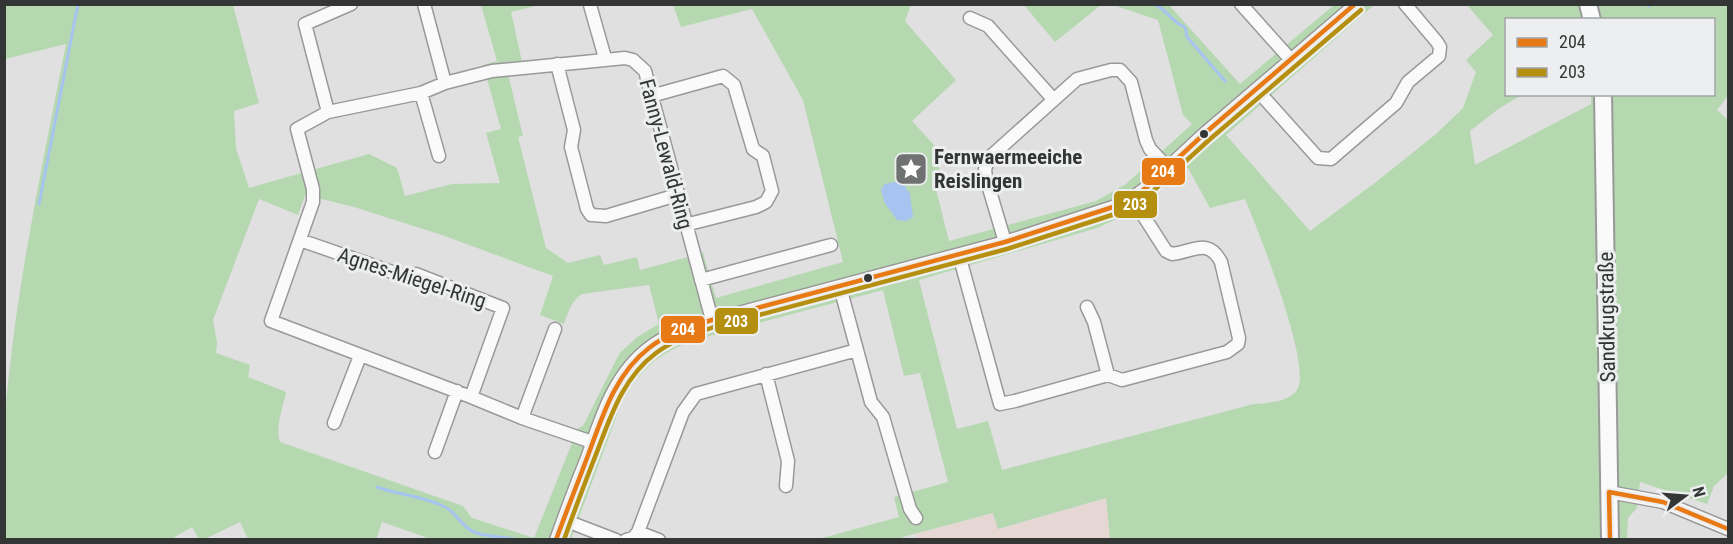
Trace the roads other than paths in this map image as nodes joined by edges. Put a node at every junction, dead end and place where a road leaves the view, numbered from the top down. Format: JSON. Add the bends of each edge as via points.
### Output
{"nodes":[{"id":1,"x":351,"y":4,"type":"edge"},
{"id":2,"x":424,"y":4,"type":"edge"},
{"id":3,"x":1241,"y":4,"type":"edge"},
{"id":4,"x":1356,"y":4,"type":"edge"},
{"id":5,"x":1405,"y":4,"type":"edge"},
{"id":6,"x":590,"y":5,"type":"edge"},
{"id":7,"x":970,"y":18,"type":"dead end"},
{"id":8,"x":605,"y":58,"type":"junction"},
{"id":9,"x":1291,"y":60,"type":"junction"},
{"id":10,"x":557,"y":64,"type":"junction"},
{"id":11,"x":445,"y":83,"type":"junction"},
{"id":12,"x":1257,"y":90,"type":"junction"},
{"id":13,"x":421,"y":93,"type":"junction"},
{"id":14,"x":651,"y":96,"type":"junction"},
{"id":15,"x":1603,"y":96,"type":"edge"},
{"id":16,"x":1053,"y":99,"type":"junction"},
{"id":17,"x":328,"y":112,"type":"junction"},
{"id":18,"x":439,"y":156,"type":"dead end"},
{"id":19,"x":1168,"y":168,"type":"junction"},
{"id":20,"x":677,"y":195,"type":"junction"},
{"id":21,"x":1132,"y":198,"type":"junction"},
{"id":22,"x":685,"y":225,"type":"junction"},
{"id":23,"x":300,"y":240,"type":"junction"},
{"id":24,"x":1005,"y":242,"type":"junction"},
{"id":25,"x":831,"y":245,"type":"dead end"},
{"id":26,"x":958,"y":255,"type":"junction"},
{"id":27,"x":700,"y":280,"type":"junction"},
{"id":28,"x":840,"y":286,"type":"junction"},
{"id":29,"x":1087,"y":307,"type":"dead end"},
{"id":30,"x":712,"y":320,"type":"junction"},
{"id":31,"x":555,"y":329,"type":"dead end"},
{"id":32,"x":857,"y":350,"type":"junction"},
{"id":33,"x":360,"y":356,"type":"junction"},
{"id":34,"x":766,"y":374,"type":"junction"},
{"id":35,"x":1108,"y":375,"type":"junction"},
{"id":36,"x":457,"y":391,"type":"junction"},
{"id":37,"x":471,"y":397,"type":"junction"},
{"id":38,"x":522,"y":418,"type":"junction"},
{"id":39,"x":334,"y":423,"type":"dead end"},
{"id":40,"x":592,"y":442,"type":"junction"},
{"id":41,"x":435,"y":452,"type":"dead end"},
{"id":42,"x":786,"y":486,"type":"dead end"},
{"id":43,"x":1609,"y":492,"type":"junction"},
{"id":44,"x":916,"y":518,"type":"dead end"},
{"id":45,"x":564,"y":520,"type":"junction"},
{"id":46,"x":1728,"y":529,"type":"edge"},
{"id":47,"x":638,"y":532,"type":"junction"},
{"id":48,"x":556,"y":540,"type":"edge"},
{"id":49,"x":616,"y":540,"type":"edge"},
{"id":50,"x":626,"y":540,"type":"edge"},
{"id":51,"x":659,"y":540,"type":"edge"},
{"id":52,"x":1610,"y":540,"type":"edge"}],
"edges":[{"from":1,"to":17,"type":"street","via":[[305,24]]},
{"from":2,"to":11,"type":"street"},
{"from":3,"to":9,"type":"street"},
{"from":4,"to":9,"type":"street"},
{"from":5,"to":12,"type":"street","via":[[1437,42],[1439,56],[1408,82],[1396,103],[1331,159],[1318,158]]},
{"from":6,"to":8,"type":"street"},
{"from":7,"to":16,"type":"street","via":[[988,26]]},
{"from":8,"to":10,"type":"street","name":"Fanny-Lewald-Ring"},
{"from":8,"to":14,"type":"street","name":"Fanny-Lewald-Ring","via":[[625,58],[639,64],[645,71]]},
{"from":9,"to":12,"type":"street"},
{"from":10,"to":11,"type":"street","name":"Fanny-Lewald-Ring","via":[[492,71]]},
{"from":10,"to":20,"type":"street","via":[[574,130],[571,147],[591,215],[606,216]]},
{"from":11,"to":13,"type":"street","name":"Fanny-Lewald-Ring"},
{"from":12,"to":19,"type":"street"},
{"from":13,"to":17,"type":"street","name":"Fanny-Lewald-Ring"},
{"from":13,"to":18,"type":"street"},
{"from":14,"to":20,"type":"street","name":"Fanny-Lewald-Ring"},
{"from":14,"to":22,"type":"street","via":[[723,76],[734,85],[753,149],[763,156],[772,191],[766,202]]},
{"from":15,"to":43,"type":"street","name":"Sandkrugstraße"},
{"from":16,"to":19,"type":"street","via":[[1077,79],[1119,70],[1131,82],[1150,150]]},
{"from":16,"to":24,"type":"street","via":[[987,163],[986,178]]},
{"from":17,"to":23,"type":"street","name":"Fanny-Lewald-Ring","via":[[297,129],[314,195]]},
{"from":19,"to":21,"type":"street"},
{"from":20,"to":22,"type":"street","name":"Fanny-Lewald-Ring"},
{"from":21,"to":24,"type":"street","via":[[1067,224]]},
{"from":21,"to":35,"type":"street","via":[[1172,254],[1203,247],[1216,253],[1239,338],[1238,344],[1227,352],[1122,380]]},
{"from":22,"to":27,"type":"street","name":"Fanny-Lewald-Ring"},
{"from":23,"to":33,"type":"street","name":"Fanny-Lewald-Ring","via":[[271,321]]},
{"from":23,"to":37,"type":"street","name":"Agnes-Miegel-Ring","via":[[398,274],[416,274],[503,308]]},
{"from":24,"to":26,"type":"street"},
{"from":25,"to":27,"type":"street"},
{"from":26,"to":28,"type":"street"},
{"from":26,"to":35,"type":"street","via":[[1000,404]]},
{"from":27,"to":30,"type":"street","name":"Fanny-Lewald-Ring"},
{"from":28,"to":30,"type":"street"},
{"from":28,"to":32,"type":"street"},
{"from":29,"to":35,"type":"street"},
{"from":30,"to":40,"type":"street","via":[[670,335],[639,357],[614,389]]},
{"from":31,"to":38,"type":"street"},
{"from":32,"to":34,"type":"street"},
{"from":32,"to":44,"type":"street","via":[[871,402],[883,417]]},
{"from":33,"to":36,"type":"street","name":"Fanny-Lewald-Ring"},
{"from":33,"to":39,"type":"street"},
{"from":34,"to":42,"type":"street","via":[[788,461]]},
{"from":34,"to":47,"type":"street","via":[[705,390],[690,401]]},
{"from":36,"to":37,"type":"street","name":"Fanny-Lewald-Ring"},
{"from":36,"to":41,"type":"street"},
{"from":37,"to":38,"type":"street","name":"Fanny-Lewald-Ring"},
{"from":38,"to":40,"type":"street","name":"Fanny-Lewald-Ring"},
{"from":40,"to":45,"type":"street"},
{"from":43,"to":46,"type":"street","via":[[1664,502]]},
{"from":43,"to":52,"type":"street","name":"Sandkrugstraße"},
{"from":45,"to":48,"type":"street"},
{"from":45,"to":49,"type":"street"},
{"from":47,"to":50,"type":"street"},
{"from":47,"to":51,"type":"street"}]}
